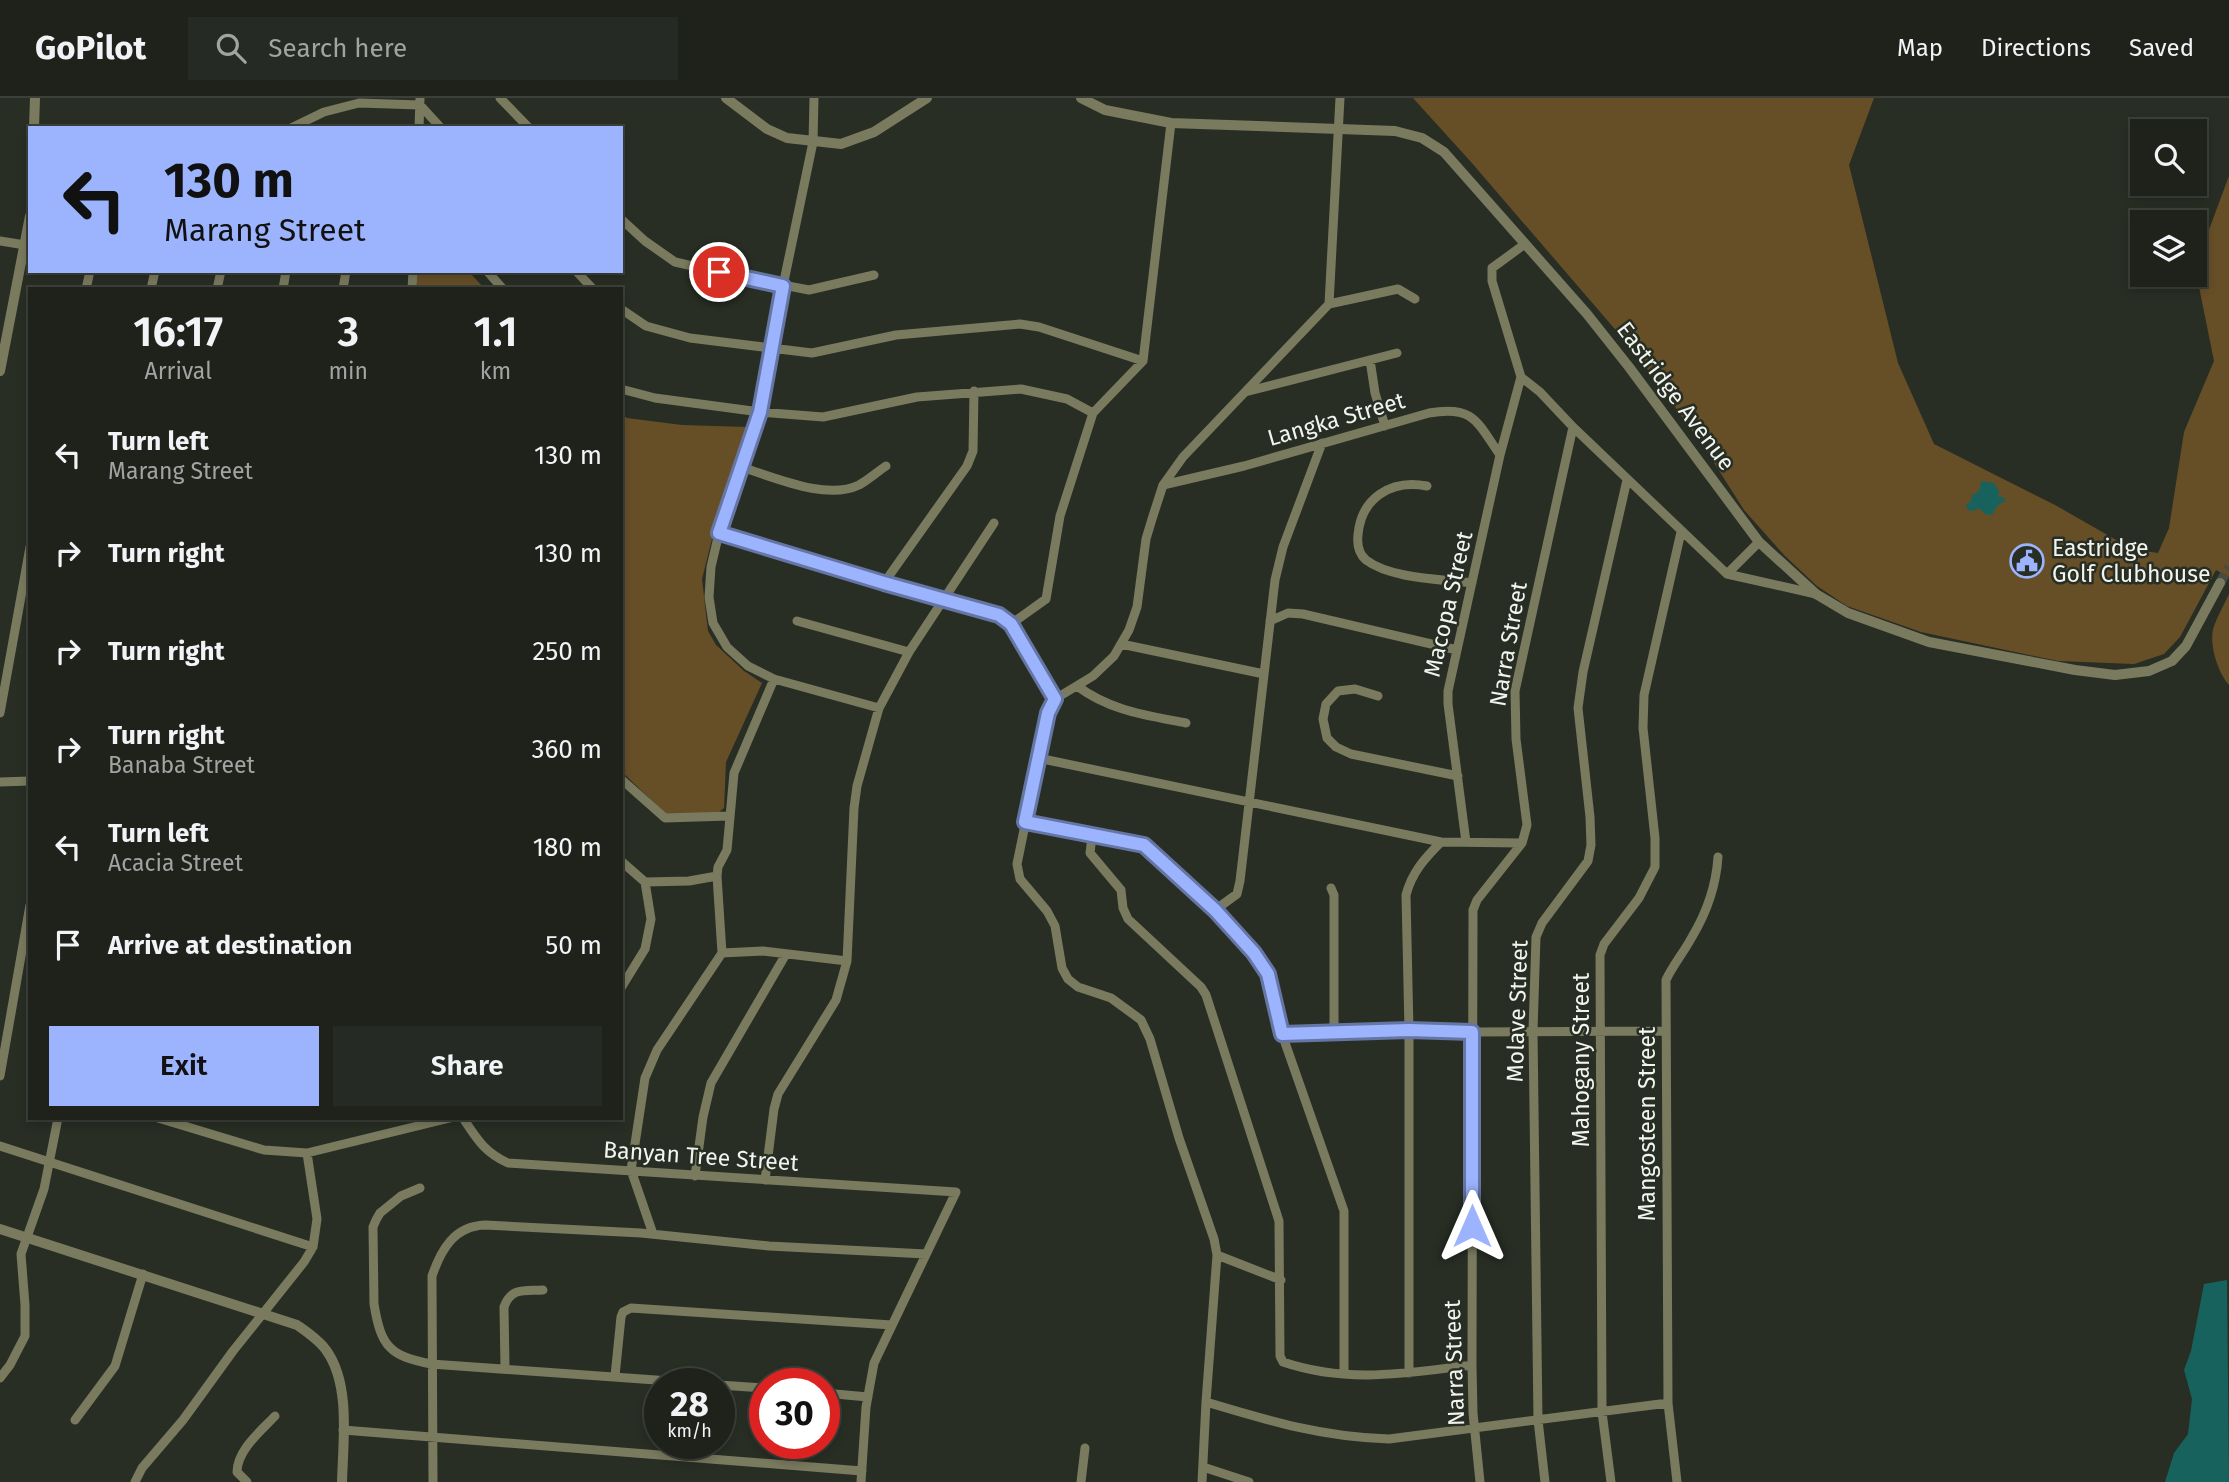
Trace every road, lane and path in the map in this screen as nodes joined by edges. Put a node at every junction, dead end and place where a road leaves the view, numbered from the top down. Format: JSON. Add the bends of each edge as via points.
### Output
{"nodes":[{"id":1,"x":35,"y":98,"type":"edge"},
{"id":2,"x":500,"y":98,"type":"edge"},
{"id":3,"x":726,"y":98,"type":"edge"},
{"id":4,"x":814,"y":98,"type":"edge"},
{"id":5,"x":927,"y":98,"type":"edge"},
{"id":6,"x":1081,"y":98,"type":"edge"},
{"id":7,"x":1340,"y":98,"type":"edge"},
{"id":8,"x":420,"y":101,"type":"edge"},
{"id":9,"x":1171,"y":123,"type":"junction"},
{"id":10,"x":34,"y":126,"type":"edge"},
{"id":11,"x":295,"y":126,"type":"edge"},
{"id":12,"x":419,"y":126,"type":"edge"},
{"id":13,"x":439,"y":126,"type":"edge"},
{"id":14,"x":527,"y":126,"type":"edge"},
{"id":15,"x":1340,"y":128,"type":"junction"},
{"id":16,"x":813,"y":142,"type":"junction"},
{"id":17,"x":623,"y":221,"type":"edge"},
{"id":18,"x":28,"y":228,"type":"edge"},
{"id":19,"x":0,"y":241,"type":"edge"},
{"id":20,"x":1525,"y":244,"type":"junction"},
{"id":21,"x":25,"y":245,"type":"junction"},
{"id":22,"x":489,"y":273,"type":"edge"},
{"id":23,"x":578,"y":273,"type":"edge"},
{"id":24,"x":874,"y":275,"type":"dead end"},
{"id":25,"x":783,"y":286,"type":"junction"},
{"id":26,"x":501,"y":287,"type":"edge"},
{"id":27,"x":591,"y":287,"type":"edge"},
{"id":28,"x":1415,"y":299,"type":"dead end"},
{"id":29,"x":1329,"y":304,"type":"junction"},
{"id":30,"x":623,"y":310,"type":"edge"},
{"id":31,"x":772,"y":349,"type":"junction"},
{"id":32,"x":1397,"y":353,"type":"dead end"},
{"id":33,"x":1370,"y":360,"type":"junction"},
{"id":34,"x":1143,"y":361,"type":"junction"},
{"id":35,"x":0,"y":371,"type":"edge"},
{"id":36,"x":1521,"y":377,"type":"junction"},
{"id":37,"x":623,"y":390,"type":"edge"},
{"id":38,"x":974,"y":391,"type":"junction"},
{"id":39,"x":1243,"y":393,"type":"junction"},
{"id":40,"x":760,"y":412,"type":"junction"},
{"id":41,"x":1093,"y":413,"type":"junction"},
{"id":42,"x":1385,"y":426,"type":"junction"},
{"id":43,"x":1573,"y":428,"type":"junction"},
{"id":44,"x":1322,"y":443,"type":"junction"},
{"id":45,"x":1500,"y":455,"type":"junction"},
{"id":46,"x":886,"y":466,"type":"dead end"},
{"id":47,"x":741,"y":467,"type":"junction"},
{"id":48,"x":1627,"y":480,"type":"junction"},
{"id":49,"x":1163,"y":485,"type":"junction"},
{"id":50,"x":1427,"y":486,"type":"dead end"},
{"id":51,"x":994,"y":523,"type":"dead end"},
{"id":52,"x":1681,"y":532,"type":"junction"},
{"id":53,"x":719,"y":533,"type":"junction"},
{"id":54,"x":1759,"y":542,"type":"junction"},
{"id":55,"x":28,"y":558,"type":"edge"},
{"id":56,"x":1727,"y":574,"type":"junction"},
{"id":57,"x":884,"y":583,"type":"junction"},
{"id":58,"x":1472,"y":583,"type":"junction"},
{"id":59,"x":2220,"y":583,"type":"tunnel mouth"},
{"id":60,"x":1816,"y":594,"type":"junction"},
{"id":61,"x":945,"y":599,"type":"junction"},
{"id":62,"x":797,"y":621,"type":"dead end"},
{"id":63,"x":1270,"y":621,"type":"junction"},
{"id":64,"x":1011,"y":624,"type":"junction"},
{"id":65,"x":1121,"y":644,"type":"junction"},
{"id":66,"x":1457,"y":650,"type":"junction"},
{"id":67,"x":909,"y":652,"type":"junction"},
{"id":68,"x":1264,"y":674,"type":"junction"},
{"id":69,"x":774,"y":679,"type":"junction"},
{"id":70,"x":1077,"y":686,"type":"junction"},
{"id":71,"x":1378,"y":695,"type":"dead end"},
{"id":72,"x":1055,"y":699,"type":"junction"},
{"id":73,"x":879,"y":708,"type":"junction"},
{"id":74,"x":0,"y":713,"type":"edge"},
{"id":75,"x":1185,"y":723,"type":"dead end"},
{"id":76,"x":1038,"y":758,"type":"junction"},
{"id":77,"x":1458,"y":776,"type":"junction"},
{"id":78,"x":623,"y":781,"type":"edge"},
{"id":79,"x":0,"y":782,"type":"edge"},
{"id":80,"x":28,"y":782,"type":"edge"},
{"id":81,"x":1249,"y":802,"type":"junction"},
{"id":82,"x":729,"y":816,"type":"junction"},
{"id":83,"x":1025,"y":822,"type":"junction"},
{"id":84,"x":1092,"y":836,"type":"junction"},
{"id":85,"x":1441,"y":842,"type":"junction"},
{"id":86,"x":1466,"y":842,"type":"junction"},
{"id":87,"x":1522,"y":843,"type":"junction"},
{"id":88,"x":1718,"y":856,"type":"dead end"},
{"id":89,"x":623,"y":863,"type":"edge"},
{"id":90,"x":717,"y":876,"type":"junction"},
{"id":91,"x":645,"y":882,"type":"junction"},
{"id":92,"x":1331,"y":888,"type":"dead end"},
{"id":93,"x":1215,"y":910,"type":"junction"},
{"id":94,"x":28,"y":916,"type":"edge"},
{"id":95,"x":722,"y":953,"type":"junction"},
{"id":96,"x":786,"y":954,"type":"junction"},
{"id":97,"x":847,"y":961,"type":"junction"},
{"id":98,"x":623,"y":985,"type":"edge"},
{"id":99,"x":1409,"y":1030,"type":"junction"},
{"id":100,"x":1601,"y":1030,"type":"junction"},
{"id":101,"x":1533,"y":1031,"type":"junction"},
{"id":102,"x":1665,"y":1031,"type":"junction"},
{"id":103,"x":1334,"y":1032,"type":"junction"},
{"id":104,"x":1472,"y":1032,"type":"junction"},
{"id":105,"x":1282,"y":1034,"type":"junction"},
{"id":106,"x":0,"y":1076,"type":"edge"},
{"id":107,"x":58,"y":1120,"type":"edge"},
{"id":108,"x":165,"y":1120,"type":"edge"},
{"id":109,"x":442,"y":1120,"type":"edge"},
{"id":110,"x":464,"y":1120,"type":"edge"},
{"id":111,"x":0,"y":1146,"type":"edge"},
{"id":112,"x":307,"y":1153,"type":"junction"},
{"id":113,"x":50,"y":1162,"type":"junction"},
{"id":114,"x":631,"y":1170,"type":"junction"},
{"id":115,"x":695,"y":1176,"type":"junction"},
{"id":116,"x":765,"y":1181,"type":"junction"},
{"id":117,"x":420,"y":1188,"type":"dead end"},
{"id":118,"x":0,"y":1229,"type":"edge"},
{"id":119,"x":653,"y":1234,"type":"junction"},
{"id":120,"x":26,"y":1237,"type":"junction"},
{"id":121,"x":313,"y":1247,"type":"junction"},
{"id":122,"x":926,"y":1254,"type":"junction"},
{"id":123,"x":1217,"y":1255,"type":"junction"},
{"id":124,"x":143,"y":1274,"type":"junction"},
{"id":125,"x":1281,"y":1279,"type":"junction"},
{"id":126,"x":543,"y":1290,"type":"dead end"},
{"id":127,"x":262,"y":1313,"type":"junction"},
{"id":128,"x":892,"y":1325,"type":"junction"},
{"id":129,"x":431,"y":1364,"type":"junction"},
{"id":130,"x":1472,"y":1365,"type":"junction"},
{"id":131,"x":505,"y":1368,"type":"junction"},
{"id":132,"x":1409,"y":1373,"type":"junction"},
{"id":133,"x":1344,"y":1374,"type":"junction"},
{"id":134,"x":615,"y":1376,"type":"junction"},
{"id":135,"x":0,"y":1378,"type":"edge"},
{"id":136,"x":644,"y":1378,"type":"edge"},
{"id":137,"x":840,"y":1394,"type":"edge"},
{"id":138,"x":868,"y":1397,"type":"junction"},
{"id":139,"x":1206,"y":1402,"type":"junction"},
{"id":140,"x":1668,"y":1403,"type":"junction"},
{"id":141,"x":1602,"y":1412,"type":"junction"},
{"id":142,"x":275,"y":1416,"type":"dead end"},
{"id":143,"x":75,"y":1420,"type":"dead end"},
{"id":144,"x":1538,"y":1420,"type":"junction"},
{"id":145,"x":1475,"y":1429,"type":"junction"},
{"id":146,"x":343,"y":1430,"type":"junction"},
{"id":147,"x":431,"y":1437,"type":"junction"},
{"id":148,"x":1084,"y":1448,"type":"dead end"},
{"id":149,"x":1203,"y":1467,"type":"junction"},
{"id":150,"x":862,"y":1471,"type":"junction"},
{"id":151,"x":135,"y":1482,"type":"edge"},
{"id":152,"x":247,"y":1482,"type":"edge"},
{"id":153,"x":342,"y":1482,"type":"edge"},
{"id":154,"x":433,"y":1482,"type":"edge"},
{"id":155,"x":861,"y":1482,"type":"edge"},
{"id":156,"x":1081,"y":1482,"type":"edge"},
{"id":157,"x":1202,"y":1482,"type":"edge"},
{"id":158,"x":1249,"y":1482,"type":"edge"},
{"id":159,"x":1480,"y":1482,"type":"edge"},
{"id":160,"x":1545,"y":1482,"type":"edge"},
{"id":161,"x":1611,"y":1482,"type":"edge"},
{"id":162,"x":1677,"y":1482,"type":"edge"}],
"edges":[{"from":1,"to":10,"type":"street"},
{"from":2,"to":14,"type":"street"},
{"from":3,"to":16,"type":"street","via":[[767,129]]},
{"from":4,"to":16,"type":"street"},
{"from":5,"to":16,"type":"street","via":[[874,132],[841,144]]},
{"from":6,"to":9,"type":"street","name":"Eastridge Avenue","via":[[1105,110]]},
{"from":7,"to":15,"type":"street"},
{"from":8,"to":11,"type":"street","via":[[359,103]]},
{"from":8,"to":12,"type":"street"},
{"from":8,"to":13,"type":"street"},
{"from":9,"to":15,"type":"street","name":"Eastridge Avenue"},
{"from":9,"to":34,"type":"street"},
{"from":15,"to":20,"type":"street","name":"Eastridge Avenue","via":[[1395,131],[1422,138],[1444,152]]},
{"from":15,"to":29,"type":"street"},
{"from":16,"to":25,"type":"street"},
{"from":17,"to":25,"type":"street","via":[[675,262]]},
{"from":18,"to":21,"type":"street"},
{"from":19,"to":21,"type":"street"},
{"from":20,"to":36,"type":"street","via":[[1491,273]]},
{"from":20,"to":54,"type":"street","name":"Eastridge Avenue","via":[[1629,367]]},
{"from":21,"to":35,"type":"street"},
{"from":22,"to":26,"type":"street"},
{"from":23,"to":27,"type":"street"},
{"from":24,"to":25,"type":"street","via":[[809,289]]},
{"from":25,"to":31,"type":"street"},
{"from":28,"to":29,"type":"street","via":[[1398,289]]},
{"from":29,"to":39,"type":"street"},
{"from":30,"to":31,"type":"street","via":[[646,326],[690,338]]},
{"from":31,"to":34,"type":"street","via":[[812,353],[896,335],[1020,324]]},
{"from":31,"to":40,"type":"street"},
{"from":32,"to":33,"type":"street"},
{"from":33,"to":39,"type":"street"},
{"from":33,"to":42,"type":"street"},
{"from":34,"to":41,"type":"street"},
{"from":36,"to":43,"type":"street"},
{"from":36,"to":45,"type":"street","name":"Macopa Street"},
{"from":37,"to":40,"type":"street"},
{"from":38,"to":40,"type":"street","via":[[823,416]]},
{"from":38,"to":41,"type":"street","via":[[1021,389],[1067,399]]},
{"from":38,"to":57,"type":"street","via":[[973,451],[967,466]]},
{"from":39,"to":49,"type":"street","via":[[1182,457]]},
{"from":40,"to":47,"type":"street"},
{"from":41,"to":64,"type":"street","via":[[1060,516],[1046,599]]},
{"from":42,"to":44,"type":"street","name":"Langka Street"},
{"from":42,"to":45,"type":"street","name":"Langka Street","via":[[1429,413],[1461,411],[1474,418]]},
{"from":43,"to":48,"type":"street"},
{"from":43,"to":87,"type":"street","name":"Narra Street","via":[[1515,691],[1527,825]]},
{"from":44,"to":49,"type":"street","name":"Langka Street"},
{"from":44,"to":63,"type":"street","via":[[1283,547]]},
{"from":45,"to":58,"type":"street","name":"Macopa Street"},
{"from":46,"to":47,"type":"street","via":[[858,485],[838,491]]},
{"from":47,"to":53,"type":"street"},
{"from":48,"to":52,"type":"street"},
{"from":48,"to":101,"type":"street","name":"Molave Street","via":[[1578,708],[1591,845],[1588,862],[1536,937]]},
{"from":49,"to":65,"type":"street","via":[[1146,539],[1136,607]]},
{"from":50,"to":58,"type":"street","via":[[1413,483],[1383,491],[1367,505],[1357,544],[1365,559],[1389,572]]},
{"from":51,"to":61,"type":"street"},
{"from":52,"to":56,"type":"street"},
{"from":52,"to":100,"type":"street","name":"Mahogany Street","via":[[1644,695],[1655,867],[1600,955]]},
{"from":53,"to":57,"type":"street"},
{"from":53,"to":69,"type":"street","via":[[711,567],[713,623],[727,647],[748,666]]},
{"from":54,"to":56,"type":"street"},
{"from":54,"to":60,"type":"street","name":"Eastridge Avenue"},
{"from":55,"to":74,"type":"street"},
{"from":56,"to":60,"type":"street"},
{"from":57,"to":61,"type":"street"},
{"from":58,"to":66,"type":"street","name":"Macopa Street"},
{"from":59,"to":60,"type":"street","name":"Eastridge Avenue","via":[[2186,646],[2172,661],[2149,671],[2115,675],[1929,642],[1848,614]]},
{"from":61,"to":64,"type":"street","via":[[999,615]]},
{"from":61,"to":67,"type":"street"},
{"from":62,"to":67,"type":"street"},
{"from":63,"to":66,"type":"street","via":[[1288,613],[1303,614]]},
{"from":63,"to":68,"type":"street"},
{"from":64,"to":72,"type":"street"},
{"from":65,"to":68,"type":"street"},
{"from":65,"to":70,"type":"street","via":[[1107,663]]},
{"from":66,"to":77,"type":"street","name":"Macopa Street","via":[[1448,704]]},
{"from":67,"to":73,"type":"street"},
{"from":68,"to":81,"type":"street"},
{"from":69,"to":73,"type":"street"},
{"from":69,"to":82,"type":"street","via":[[734,773]]},
{"from":70,"to":72,"type":"street"},
{"from":70,"to":75,"type":"street","via":[[1122,710]]},
{"from":71,"to":77,"type":"street","via":[[1355,689],[1338,691],[1326,704],[1327,738],[1351,754]]},
{"from":72,"to":76,"type":"street"},
{"from":73,"to":97,"type":"street","via":[[854,808]]},
{"from":76,"to":81,"type":"street"},
{"from":76,"to":83,"type":"street"},
{"from":77,"to":86,"type":"street","name":"Macopa Street"},
{"from":78,"to":82,"type":"street","via":[[665,818]]},
{"from":79,"to":80,"type":"street"},
{"from":81,"to":85,"type":"street"},
{"from":81,"to":93,"type":"street","via":[[1237,894]]},
{"from":82,"to":90,"type":"street","via":[[727,850]]},
{"from":83,"to":84,"type":"street"},
{"from":83,"to":123,"type":"street","via":[[1017,864],[1020,879],[1055,926],[1068,979],[1111,998],[1141,1020]]},
{"from":84,"to":93,"type":"street","via":[[1144,845]]},
{"from":84,"to":125,"type":"street","via":[[1090,853],[1121,890],[1128,919],[1206,995],[1279,1221]]},
{"from":85,"to":86,"type":"street"},
{"from":85,"to":99,"type":"street","via":[[1410,879],[1406,894]]},
{"from":86,"to":87,"type":"street"},
{"from":87,"to":104,"type":"street","name":"Narra Street","via":[[1473,910]]},
{"from":88,"to":102,"type":"street","name":"Mangosteen Street","via":[[1710,902],[1666,980]]},
{"from":89,"to":91,"type":"street"},
{"from":90,"to":91,"type":"street"},
{"from":90,"to":95,"type":"street"},
{"from":91,"to":98,"type":"street","via":[[651,919],[645,949]]},
{"from":92,"to":103,"type":"street"},
{"from":93,"to":105,"type":"street","via":[[1268,974]]},
{"from":94,"to":106,"type":"street"},
{"from":95,"to":96,"type":"street"},
{"from":95,"to":114,"type":"street","via":[[657,1050],[645,1078]]},
{"from":96,"to":97,"type":"street"},
{"from":96,"to":115,"type":"street","via":[[711,1083]]},
{"from":97,"to":116,"type":"street","via":[[836,1000],[778,1094]]},
{"from":99,"to":103,"type":"street"},
{"from":99,"to":104,"type":"street"},
{"from":99,"to":132,"type":"street"},
{"from":100,"to":101,"type":"street"},
{"from":100,"to":102,"type":"street"},
{"from":100,"to":141,"type":"street","name":"Mahogany Street"},
{"from":101,"to":104,"type":"street"},
{"from":101,"to":144,"type":"street","name":"Molave Street"},
{"from":102,"to":140,"type":"street","name":"Mangosteen Street"},
{"from":103,"to":105,"type":"street"},
{"from":104,"to":130,"type":"street","name":"Narra Street"},
{"from":105,"to":133,"type":"street","via":[[1344,1211]]},
{"from":107,"to":113,"type":"street"},
{"from":108,"to":112,"type":"street","via":[[264,1150]]},
{"from":109,"to":112,"type":"street"},
{"from":110,"to":114,"type":"street","name":"Banyan Tree Street","via":[[484,1149],[508,1163]]},
{"from":111,"to":113,"type":"street"},
{"from":112,"to":121,"type":"street","via":[[317,1219]]},
{"from":113,"to":120,"type":"street"},
{"from":113,"to":121,"type":"street"},
{"from":114,"to":115,"type":"street","name":"Banyan Tree Street"},
{"from":114,"to":119,"type":"street"},
{"from":115,"to":116,"type":"street","name":"Banyan Tree Street"},
{"from":116,"to":122,"type":"street","name":"Banyan Tree Street","via":[[956,1192]]},
{"from":117,"to":129,"type":"street","via":[[380,1213],[373,1227],[374,1304],[391,1349],[400,1357]]},
{"from":118,"to":120,"type":"street"},
{"from":119,"to":122,"type":"street"},
{"from":119,"to":129,"type":"street","via":[[485,1225],[465,1229],[448,1243],[432,1276]]},
{"from":120,"to":124,"type":"street"},
{"from":120,"to":135,"type":"street","via":[[21,1254],[25,1336]]},
{"from":121,"to":127,"type":"street"},
{"from":122,"to":128,"type":"street"},
{"from":123,"to":125,"type":"street"},
{"from":123,"to":139,"type":"street"},
{"from":124,"to":127,"type":"street"},
{"from":124,"to":143,"type":"street","via":[[115,1366]]},
{"from":125,"to":133,"type":"street","via":[[1283,1363]]},
{"from":126,"to":131,"type":"street","via":[[518,1292],[507,1299]]},
{"from":127,"to":146,"type":"street","via":[[298,1325],[326,1350],[340,1381]]},
{"from":127,"to":151,"type":"street"},
{"from":128,"to":134,"type":"street","via":[[631,1308],[621,1317]]},
{"from":128,"to":138,"type":"street","via":[[874,1363]]},
{"from":129,"to":131,"type":"street"},
{"from":129,"to":147,"type":"street"},
{"from":130,"to":132,"type":"street"},
{"from":130,"to":145,"type":"street","name":"Narra Street"},
{"from":131,"to":134,"type":"street"},
{"from":132,"to":133,"type":"street"},
{"from":134,"to":136,"type":"street"},
{"from":137,"to":138,"type":"street"},
{"from":138,"to":150,"type":"street"},
{"from":139,"to":145,"type":"street","via":[[1280,1425],[1353,1438],[1389,1439]]},
{"from":139,"to":149,"type":"street"},
{"from":140,"to":141,"type":"street"},
{"from":140,"to":162,"type":"street","name":"Mangosteen Street"},
{"from":141,"to":144,"type":"street"},
{"from":141,"to":161,"type":"street","name":"Mahogany Street"},
{"from":142,"to":152,"type":"street","via":[[237,1463],[237,1472]]},
{"from":144,"to":145,"type":"street"},
{"from":144,"to":160,"type":"street","name":"Molave Street"},
{"from":145,"to":159,"type":"street","name":"Narra Street"},
{"from":146,"to":147,"type":"street"},
{"from":146,"to":153,"type":"street"},
{"from":147,"to":150,"type":"street"},
{"from":147,"to":154,"type":"street"},
{"from":148,"to":156,"type":"street"},
{"from":149,"to":157,"type":"street"},
{"from":149,"to":158,"type":"street"},
{"from":150,"to":155,"type":"street"}]}
